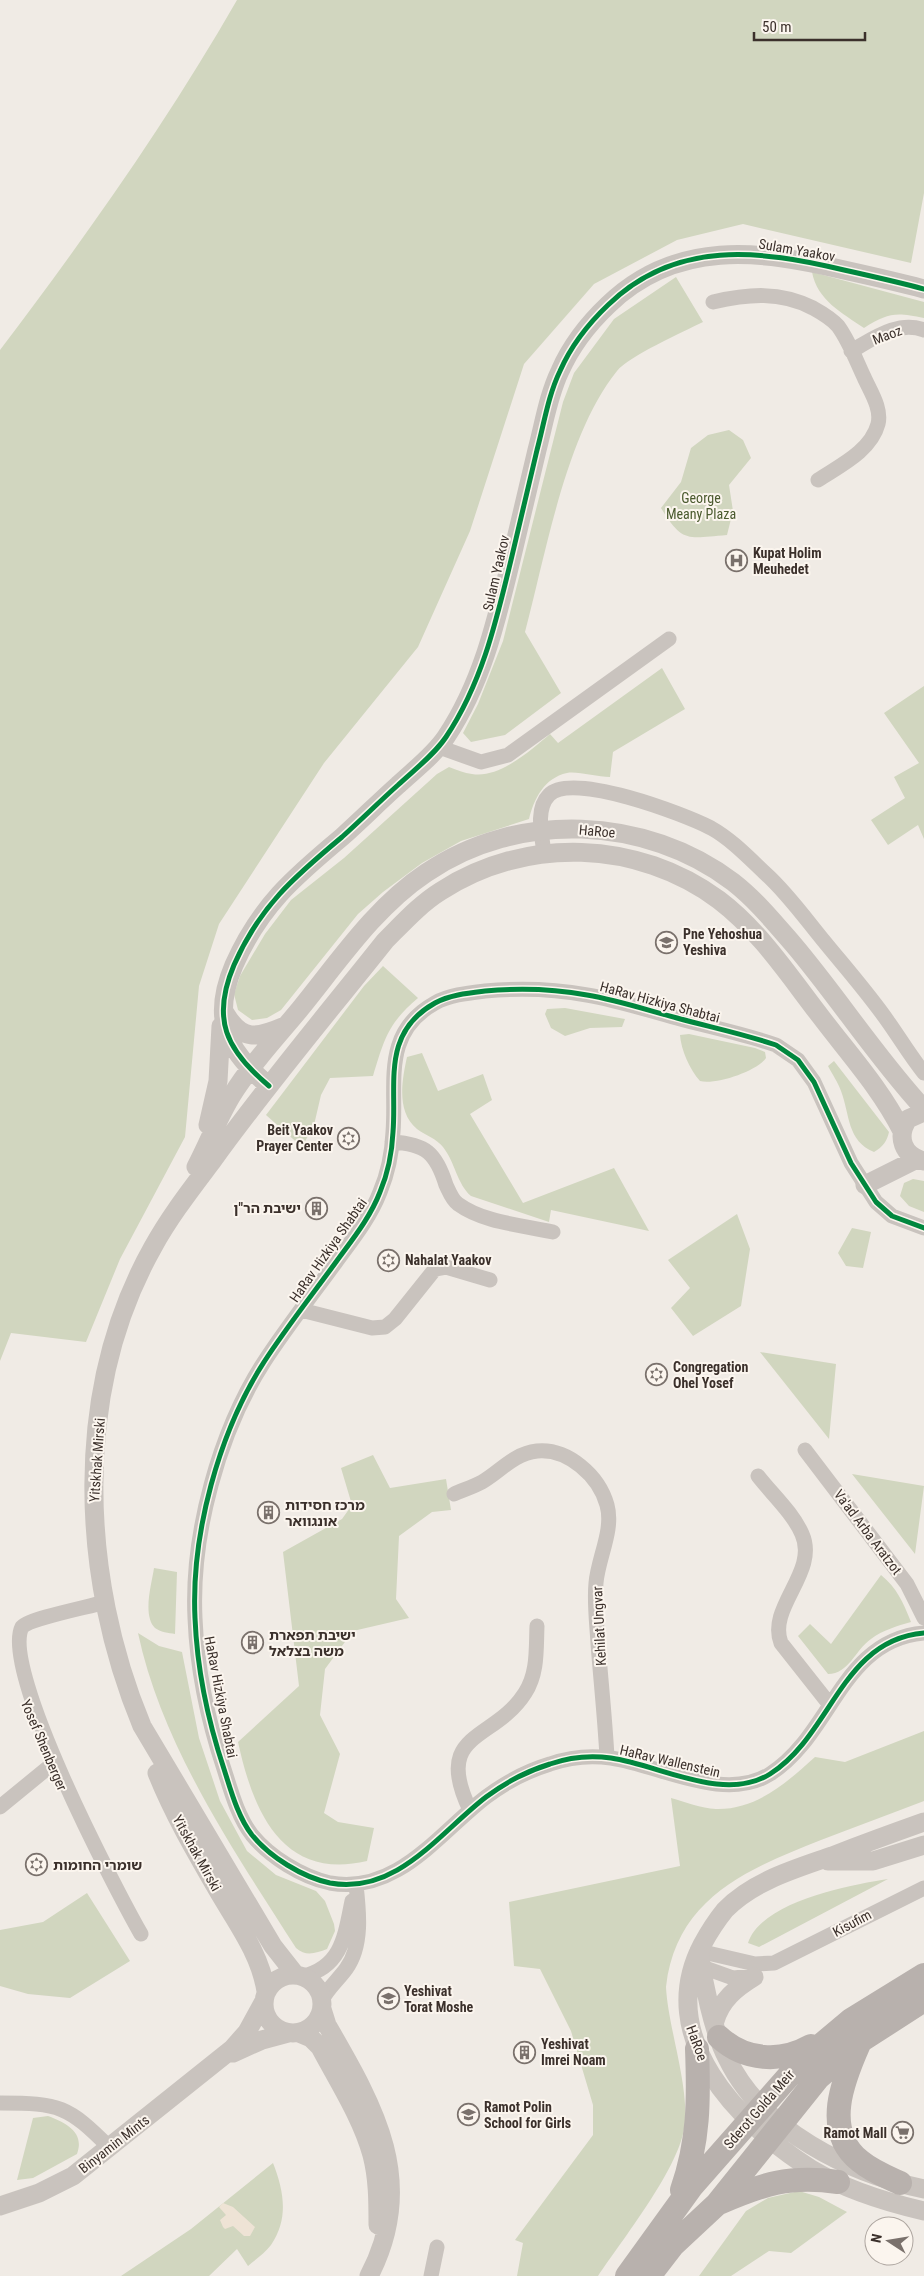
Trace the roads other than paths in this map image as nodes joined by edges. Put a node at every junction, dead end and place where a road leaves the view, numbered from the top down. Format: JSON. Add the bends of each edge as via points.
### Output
{"nodes":[{"id":1,"x":924,"y":289,"type":"edge"},
{"id":2,"x":713,"y":302,"type":"dead end"},
{"id":3,"x":924,"y":330,"type":"edge"},
{"id":4,"x":851,"y":350,"type":"junction"},
{"id":5,"x":818,"y":480,"type":"dead end"},
{"id":6,"x":669,"y":639,"type":"dead end"},
{"id":7,"x":439,"y":747,"type":"junction"},
{"id":8,"x":541,"y":831,"type":"junction"},
{"id":9,"x":544,"y":853,"type":"junction"},
{"id":10,"x":222,"y":1013,"type":"junction"},
{"id":11,"x":287,"y":1025,"type":"junction"},
{"id":12,"x":250,"y":1070,"type":"junction"},
{"id":13,"x":924,"y":1072,"type":"edge"},
{"id":14,"x":269,"y":1086,"type":"junction"},
{"id":15,"x":924,"y":1110,"type":"edge"},
{"id":16,"x":902,"y":1137,"type":"junction"},
{"id":17,"x":392,"y":1142,"type":"junction"},
{"id":18,"x":920,"y":1160,"type":"edge"},
{"id":19,"x":198,"y":1162,"type":"junction"},
{"id":20,"x":865,"y":1185,"type":"junction"},
{"id":21,"x":171,"y":1218,"type":"junction"},
{"id":22,"x":924,"y":1228,"type":"edge"},
{"id":23,"x":553,"y":1232,"type":"dead end"},
{"id":24,"x":490,"y":1280,"type":"dead end"},
{"id":25,"x":301,"y":1310,"type":"junction"},
{"id":26,"x":805,"y":1450,"type":"dead end"},
{"id":27,"x":758,"y":1476,"type":"dead end"},
{"id":28,"x":454,"y":1494,"type":"dead end"},
{"id":29,"x":106,"y":1602,"type":"junction"},
{"id":30,"x":924,"y":1618,"type":"edge"},
{"id":31,"x":537,"y":1626,"type":"dead end"},
{"id":32,"x":924,"y":1633,"type":"edge"},
{"id":33,"x":830,"y":1705,"type":"junction"},
{"id":34,"x":135,"y":1711,"type":"junction"},
{"id":35,"x":607,"y":1757,"type":"junction"},
{"id":36,"x":50,"y":1766,"type":"junction"},
{"id":37,"x":0,"y":1807,"type":"edge"},
{"id":38,"x":470,"y":1810,"type":"junction"},
{"id":39,"x":924,"y":1822,"type":"edge"},
{"id":40,"x":924,"y":1845,"type":"edge"},
{"id":41,"x":820,"y":1860,"type":"junction"},
{"id":42,"x":356,"y":1884,"type":"junction"},
{"id":43,"x":924,"y":1888,"type":"edge"},
{"id":44,"x":141,"y":1934,"type":"dead end"},
{"id":45,"x":782,"y":1960,"type":"junction"},
{"id":46,"x":698,"y":1961,"type":"junction"},
{"id":47,"x":299,"y":1975,"type":"junction"},
{"id":48,"x":924,"y":1975,"type":"edge"},
{"id":49,"x":754,"y":1977,"type":"junction"},
{"id":50,"x":265,"y":1996,"type":"junction"},
{"id":51,"x":924,"y":2000,"type":"edge"},
{"id":52,"x":322,"y":2005,"type":"junction"},
{"id":53,"x":717,"y":2029,"type":"junction"},
{"id":54,"x":294,"y":2033,"type":"junction"},
{"id":55,"x":826,"y":2038,"type":"junction"},
{"id":56,"x":862,"y":2040,"type":"junction"},
{"id":57,"x":697,"y":2049,"type":"junction"},
{"id":58,"x":217,"y":2062,"type":"junction"},
{"id":59,"x":0,"y":2103,"type":"edge"},
{"id":60,"x":755,"y":2114,"type":"junction"},
{"id":61,"x":776,"y":2132,"type":"junction"},
{"id":62,"x":110,"y":2148,"type":"junction"},
{"id":63,"x":838,"y":2182,"type":"junction"},
{"id":64,"x":900,"y":2183,"type":"junction"},
{"id":65,"x":924,"y":2189,"type":"edge"},
{"id":66,"x":717,"y":2204,"type":"junction"},
{"id":67,"x":0,"y":2206,"type":"edge"},
{"id":68,"x":924,"y":2211,"type":"edge"},
{"id":69,"x":672,"y":2213,"type":"junction"},
{"id":70,"x":437,"y":2247,"type":"dead end"},
{"id":71,"x":379,"y":2255,"type":"junction"},
{"id":72,"x":369,"y":2276,"type":"edge"},
{"id":73,"x":432,"y":2276,"type":"edge"},
{"id":74,"x":627,"y":2276,"type":"edge"},
{"id":75,"x":649,"y":2276,"type":"edge"}],
"edges":[{"from":1,"to":7,"type":"street","name":"Sulam Yaakov","via":[[773,255],[722,254],[691,259],[653,273],[629,286],[612,301],[581,336],[559,373],[545,416],[487,651],[468,699]]},
{"from":2,"to":4,"type":"street","via":[[759,295],[797,301],[824,314],[837,325]]},
{"from":3,"to":4,"type":"street","name":"Maoz","via":[[903,326]]},
{"from":4,"to":5,"type":"street","via":[[879,410],[878,424],[870,441],[852,458]]},
{"from":6,"to":7,"type":"street","via":[[508,755],[481,762]]},
{"from":7,"to":10,"type":"street","name":"Sulam Yaakov","via":[[280,892],[254,925],[241,951],[229,977]]},
{"from":8,"to":9,"type":"street"},
{"from":8,"to":11,"type":"street","name":"HaRoe","via":[[496,840],[472,850],[446,861],[406,888],[368,926]]},
{"from":8,"to":13,"type":"street","via":[[544,802],[550,794],[563,787],[609,792],[711,829],[768,876],[793,904],[889,1022]]},
{"from":8,"to":15,"type":"street","name":"HaRoe","via":[[600,830],[641,837],[685,853],[731,880],[795,947]]},
{"from":9,"to":14,"type":"street","name":"HaRoe","via":[[503,862],[457,881],[421,905],[385,941]]},
{"from":9,"to":16,"type":"street","name":"HaRoe","via":[[598,852],[634,859],[675,874],[718,899],[748,927],[790,976],[884,1099]]},
{"from":10,"to":11,"type":"street","via":[[242,1033],[268,1033]]},
{"from":10,"to":12,"type":"street","name":"Sulam Yaakov","via":[[231,1044]]},
{"from":10,"to":19,"type":"street","via":[[216,1095]]},
{"from":11,"to":12,"type":"street","name":"HaRoe"},
{"from":12,"to":14,"type":"street","name":"Sulam Yaakov"},
{"from":12,"to":19,"type":"street","name":"Yitskhak Mirski","via":[[231,1096]]},
{"from":14,"to":21,"type":"street","name":"Yitskhak Mirski"},
{"from":15,"to":16,"type":"street","via":[[908,1119]]},
{"from":16,"to":18,"type":"street","name":"HaRoe","via":[[910,1155]]},
{"from":16,"to":20,"type":"street"},
{"from":17,"to":20,"type":"street","name":"HaRav Hizkiya Shabtai","via":[[392,1071],[400,1042],[419,1015],[434,1004],[473,992],[538,990],[589,995],[776,1045],[798,1060],[814,1082]]},
{"from":17,"to":23,"type":"street","via":[[419,1146],[430,1153],[438,1162],[448,1190],[456,1202],[467,1209],[481,1216]]},
{"from":17,"to":25,"type":"street","name":"HaRav Hizkiya Shabtai","via":[[386,1175],[374,1207]]},
{"from":18,"to":20,"type":"street"},
{"from":19,"to":21,"type":"street","name":"Yitskhak Mirski"},
{"from":20,"to":22,"type":"street","via":[[884,1210]]},
{"from":21,"to":29,"type":"street","name":"Yitskhak Mirski","via":[[152,1248],[129,1298],[112,1350],[103,1392],[94,1517]]},
{"from":24,"to":25,"type":"street","via":[[446,1267],[435,1269],[385,1327],[372,1328]]},
{"from":25,"to":42,"type":"street","name":"HaRav Hizkiya Shabtai","via":[[262,1366],[240,1405],[219,1462],[204,1516],[199,1553],[195,1615],[197,1640],[221,1760],[232,1795],[252,1835],[296,1870],[329,1882]]},
{"from":26,"to":30,"type":"street","name":"Va'ad Arba Aratzot","via":[[907,1584]]},
{"from":27,"to":33,"type":"street","via":[[803,1535],[806,1553],[777,1633],[781,1644]]},
{"from":28,"to":35,"type":"street","name":"Kehilat Ungvar","via":[[483,1482],[518,1456],[538,1451],[572,1460],[588,1472],[599,1488],[607,1505],[608,1518],[598,1566],[596,1602]]},
{"from":29,"to":34,"type":"street","name":"Yitskhak Mirski","via":[[114,1648]]},
{"from":29,"to":36,"type":"street","name":"Yosef Shenberger","via":[[34,1621],[22,1627],[13,1642],[13,1662],[24,1701]]},
{"from":31,"to":38,"type":"street","via":[[536,1661],[526,1692],[514,1707],[476,1735],[461,1752],[460,1779]]},
{"from":32,"to":33,"type":"street","name":"HaRav Wallenstein","via":[[896,1638],[873,1652],[851,1674]]},
{"from":33,"to":35,"type":"street","name":"HaRav Wallenstein","via":[[795,1753],[764,1778],[743,1785],[714,1785]]},
{"from":34,"to":47,"type":"street","name":"Yitskhak Mirski","via":[[156,1753],[227,1870],[283,1960]]},
{"from":34,"to":50,"type":"street","name":"Yitskhak Mirski","via":[[162,1786],[256,1955]]},
{"from":35,"to":38,"type":"street","name":"HaRav Wallenstein","via":[[570,1758],[530,1771],[498,1788]]},
{"from":36,"to":37,"type":"street"},
{"from":36,"to":44,"type":"street","name":"Yosef Shenberger"},
{"from":38,"to":42,"type":"street","name":"HaRav Wallenstein","via":[[411,1862],[378,1880]]},
{"from":39,"to":41,"type":"street","name":"HaRoe"},
{"from":40,"to":41,"type":"street","name":"HaRoe","via":[[873,1860]]},
{"from":41,"to":46,"type":"street","name":"HaRoe","via":[[764,1882],[738,1898],[714,1924]]},
{"from":42,"to":47,"type":"street","via":[[337,1955],[323,1970]]},
{"from":42,"to":52,"type":"street","via":[[358,1928],[354,1951],[346,1970],[330,1987]]},
{"from":43,"to":45,"type":"street","name":"Kisufim"},
{"from":45,"to":46,"type":"street","name":"Kisufim","via":[[755,1964]]},
{"from":45,"to":49,"type":"street","name":"Kisufim"},
{"from":46,"to":49,"type":"street","via":[[733,1978]]},
{"from":46,"to":53,"type":"street","name":"HaRoe"},
{"from":46,"to":57,"type":"street","name":"HaRoe","via":[[688,1983],[687,2000]]},
{"from":47,"to":50,"type":"street","via":[[278,1978]]},
{"from":47,"to":52,"type":"street","via":[[316,1985]]},
{"from":48,"to":55,"type":"main road","name":"Sderot Golda Meir"},
{"from":49,"to":53,"type":"street","via":[[728,1996],[720,2008]]},
{"from":50,"to":54,"type":"street","via":[[264,2010],[272,2026]]},
{"from":50,"to":58,"type":"street","name":"Binyamin Mints","via":[[247,2032]]},
{"from":51,"to":56,"type":"main road","name":"Sderot Golda Meir"},
{"from":52,"to":54,"type":"street","via":[[314,2025]]},
{"from":52,"to":71,"type":"street","via":[[327,2026],[377,2122],[390,2164],[391,2210]]},
{"from":53,"to":55,"type":"main road","via":[[732,2048],[754,2056],[787,2057]]},
{"from":53,"to":60,"type":"street","name":"HaRoe"},
{"from":54,"to":58,"type":"street","name":"Binyamin Mints","via":[[245,2046]]},
{"from":54,"to":71,"type":"street","via":[[311,2038],[320,2047],[372,2154],[377,2181]]},
{"from":55,"to":60,"type":"main road","name":"Sderot Golda Meir","via":[[796,2066]]},
{"from":56,"to":61,"type":"main road","name":"Sderot Golda Meir","via":[[818,2078]]},
{"from":56,"to":64,"type":"main road","via":[[838,2109],[842,2136],[858,2160]]},
{"from":57,"to":60,"type":"street","name":"HaRoe","via":[[708,2070]]},
{"from":57,"to":69,"type":"main road","via":[[697,2136],[691,2164]]},
{"from":58,"to":62,"type":"street","name":"Binyamin Mints"},
{"from":59,"to":62,"type":"street","via":[[25,2102],[64,2108]]},
{"from":60,"to":61,"type":"street"},
{"from":60,"to":69,"type":"main road","name":"Sderot Golda Meir"},
{"from":61,"to":63,"type":"street","via":[[813,2170]]},
{"from":61,"to":64,"type":"street","via":[[860,2170]]},
{"from":61,"to":66,"type":"main road","name":"Sderot Golda Meir"},
{"from":62,"to":67,"type":"street","name":"Binyamin Mints","via":[[73,2176],[39,2193]]},
{"from":63,"to":66,"type":"main road","via":[[802,2178],[780,2181]]},
{"from":63,"to":68,"type":"street","via":[[878,2200]]},
{"from":64,"to":65,"type":"street"},
{"from":66,"to":75,"type":"main road","name":"Sderot Golda Meir","via":[[673,2245]]},
{"from":69,"to":74,"type":"main road","name":"Sderot Golda Meir"},
{"from":70,"to":73,"type":"street"},
{"from":71,"to":72,"type":"street"}]}
